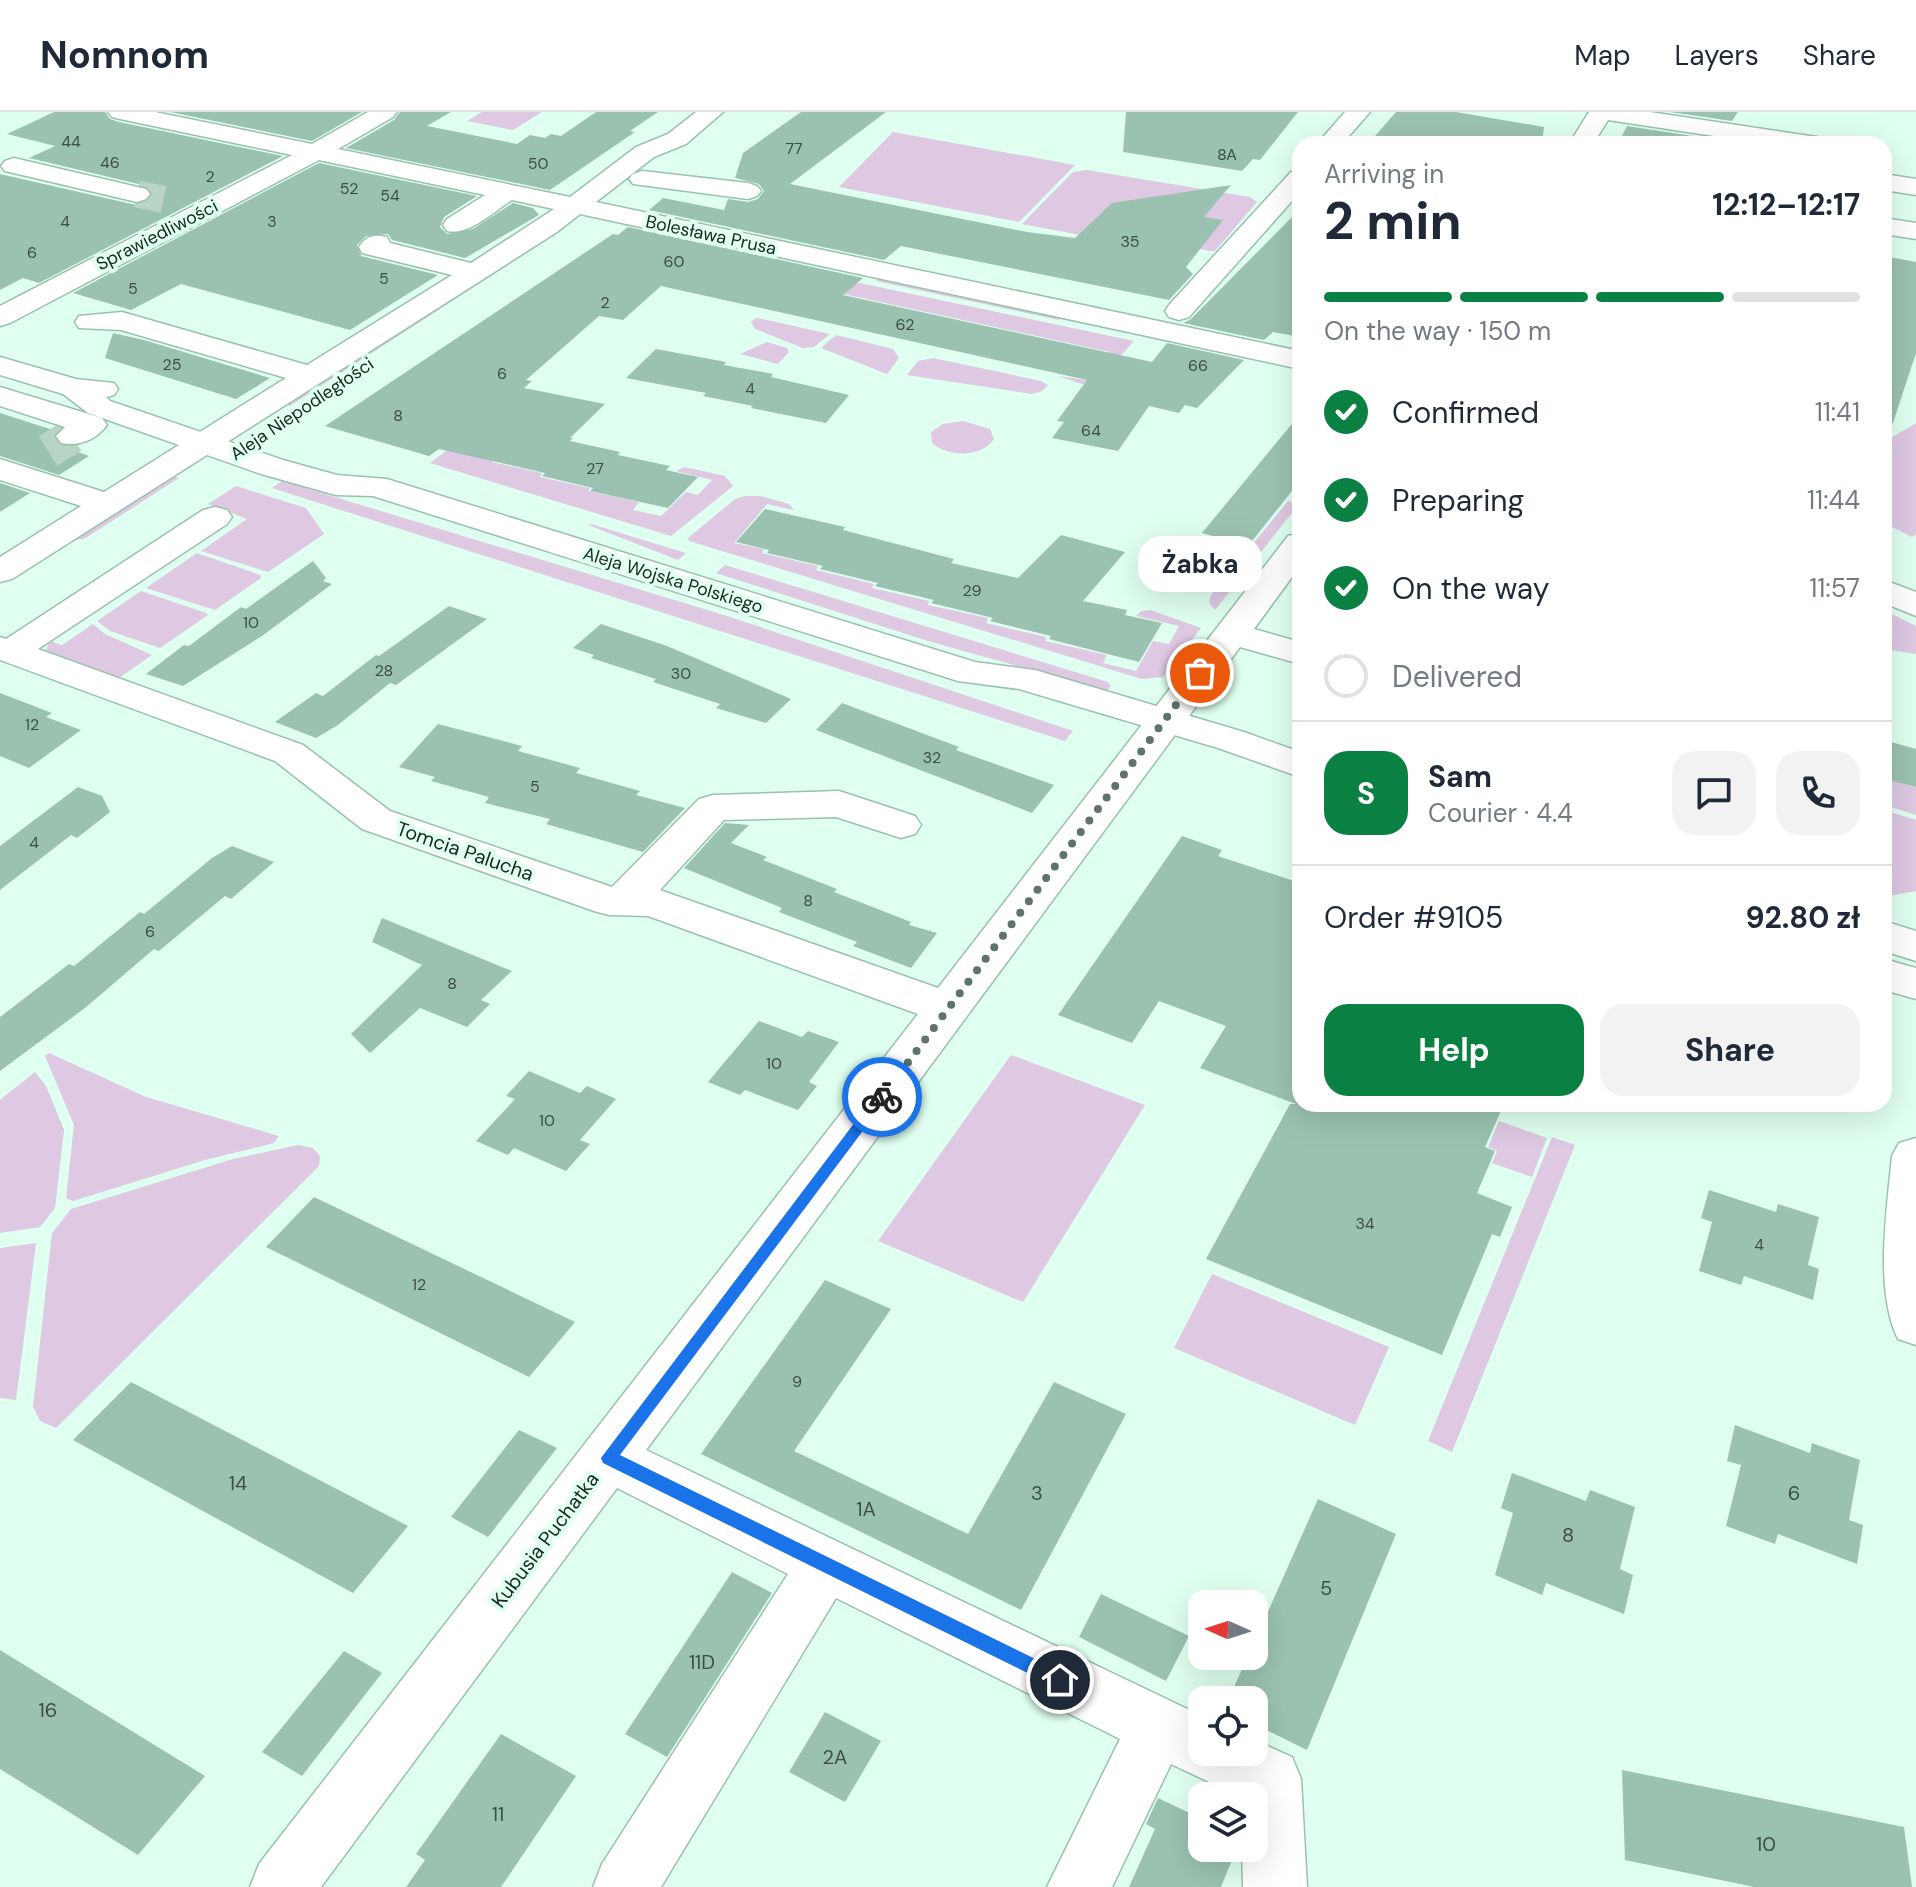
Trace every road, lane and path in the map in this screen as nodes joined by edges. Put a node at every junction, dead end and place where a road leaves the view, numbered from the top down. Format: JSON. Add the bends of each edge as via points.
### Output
{"nodes":[{"id":1,"x":120,"y":112,"type":"edge"},
{"id":2,"x":385,"y":112,"type":"edge"},
{"id":3,"x":711,"y":112,"type":"edge"},
{"id":4,"x":1358,"y":112,"type":"edge"},
{"id":5,"x":1601,"y":112,"type":"edge"},
{"id":6,"x":1336,"y":136,"type":"edge"},
{"id":7,"x":1586,"y":136,"type":"edge"},
{"id":8,"x":1763,"y":136,"type":"edge"},
{"id":9,"x":677,"y":139,"type":"junction"},
{"id":10,"x":314,"y":153,"type":"junction"},
{"id":11,"x":14,"y":166,"type":"dead end"},
{"id":12,"x":642,"y":179,"type":"junction"},
{"id":13,"x":1892,"y":183,"type":"edge"},
{"id":14,"x":1292,"y":186,"type":"edge"},
{"id":15,"x":1916,"y":187,"type":"edge"},
{"id":16,"x":748,"y":191,"type":"dead end"},
{"id":17,"x":505,"y":193,"type":"junction"},
{"id":18,"x":137,"y":194,"type":"tunnel mouth"},
{"id":19,"x":1892,"y":197,"type":"edge"},
{"id":20,"x":1916,"y":201,"type":"edge"},
{"id":21,"x":175,"y":202,"type":"tunnel mouth"},
{"id":22,"x":208,"y":209,"type":"junction"},
{"id":23,"x":589,"y":209,"type":"junction"},
{"id":24,"x":456,"y":225,"type":"dead end"},
{"id":25,"x":1892,"y":227,"type":"edge"},
{"id":26,"x":1916,"y":231,"type":"edge"},
{"id":27,"x":377,"y":243,"type":"dead end"},
{"id":28,"x":474,"y":272,"type":"junction"},
{"id":29,"x":1179,"y":311,"type":"dead end"},
{"id":30,"x":0,"y":317,"type":"edge"},
{"id":31,"x":89,"y":322,"type":"dead end"},
{"id":32,"x":1292,"y":358,"type":"edge"},
{"id":33,"x":0,"y":366,"type":"edge"},
{"id":34,"x":308,"y":375,"type":"junction"},
{"id":35,"x":74,"y":388,"type":"junction"},
{"id":36,"x":0,"y":396,"type":"edge"},
{"id":37,"x":264,"y":434,"type":"junction"},
{"id":38,"x":234,"y":438,"type":"junction"},
{"id":39,"x":204,"y":442,"type":"junction"},
{"id":40,"x":7,"y":471,"type":"edge"},
{"id":41,"x":376,"y":486,"type":"junction"},
{"id":42,"x":107,"y":504,"type":"junction"},
{"id":43,"x":215,"y":517,"type":"dead end"},
{"id":44,"x":41,"y":546,"type":"junction"},
{"id":45,"x":1292,"y":553,"type":"edge"},
{"id":46,"x":76,"y":559,"type":"junction"},
{"id":47,"x":1,"y":587,"type":"edge"},
{"id":48,"x":1892,"y":594,"type":"edge"},
{"id":49,"x":1916,"y":605,"type":"edge"},
{"id":50,"x":1230,"y":633,"type":"junction"},
{"id":51,"x":5,"y":650,"type":"edge"},
{"id":52,"x":1292,"y":651,"type":"edge"},
{"id":53,"x":1156,"y":730,"type":"junction"},
{"id":54,"x":1292,"y":763,"type":"edge"},
{"id":55,"x":1292,"y":782,"type":"edge"},
{"id":56,"x":901,"y":825,"type":"dead end"},
{"id":57,"x":625,"y":902,"type":"junction"},
{"id":58,"x":1892,"y":938,"type":"edge"},
{"id":59,"x":1916,"y":946,"type":"edge"},
{"id":60,"x":1892,"y":976,"type":"edge"},
{"id":61,"x":1916,"y":984,"type":"edge"},
{"id":62,"x":949,"y":1008,"type":"junction"},
{"id":63,"x":1916,"y":1156,"type":"edge"},
{"id":64,"x":1912,"y":1245,"type":"edge"},
{"id":65,"x":1916,"y":1324,"type":"edge"},
{"id":66,"x":609,"y":1458,"type":"junction"},
{"id":67,"x":825,"y":1565,"type":"junction"},
{"id":68,"x":1180,"y":1736,"type":"edge"},
{"id":69,"x":1243,"y":1766,"type":"edge"},
{"id":70,"x":282,"y":1887,"type":"edge"},
{"id":71,"x":625,"y":1887,"type":"edge"},
{"id":72,"x":1079,"y":1887,"type":"edge"},
{"id":73,"x":1275,"y":1887,"type":"edge"}],
"edges":[{"from":1,"to":10,"type":"street","name":"Bolesława Prusa"},
{"from":2,"to":10,"type":"street","name":"Sprawiedliwości"},
{"from":3,"to":9,"type":"street"},
{"from":4,"to":6,"type":"street"},
{"from":5,"to":7,"type":"street"},
{"from":5,"to":8,"type":"street"},
{"from":9,"to":12,"type":"street","via":[[669,157]]},
{"from":9,"to":23,"type":"street","via":[[645,152]]},
{"from":10,"to":17,"type":"street","name":"Bolesława Prusa"},
{"from":10,"to":22,"type":"street","name":"Sprawiedliwości"},
{"from":11,"to":18,"type":"street"},
{"from":12,"to":16,"type":"street"},
{"from":12,"to":23,"type":"street"},
{"from":13,"to":15,"type":"street"},
{"from":14,"to":29,"type":"street"},
{"from":17,"to":23,"type":"street","name":"Bolesława Prusa"},
{"from":17,"to":24,"type":"street"},
{"from":19,"to":20,"type":"street"},
{"from":21,"to":22,"type":"street"},
{"from":22,"to":30,"type":"street","name":"Sprawiedliwości"},
{"from":23,"to":28,"type":"street","name":"Aleja Niepodległości"},
{"from":23,"to":32,"type":"street","name":"Bolesława Prusa"},
{"from":23,"to":37,"type":"street","name":"Aleja Niepodległości"},
{"from":25,"to":26,"type":"street"},
{"from":27,"to":28,"type":"street","via":[[372,247]]},
{"from":28,"to":34,"type":"street","name":"Aleja Niepodległości"},
{"from":31,"to":34,"type":"street","via":[[122,321]]},
{"from":33,"to":35,"type":"street","name":"Aleja Wojska Polskiego"},
{"from":34,"to":38,"type":"street","name":"Aleja Niepodległości"},
{"from":35,"to":38,"type":"street","name":"Aleja Wojska Polskiego","via":[[129,390]]},
{"from":35,"to":39,"type":"street","name":"Aleja Wojska Polskiego","via":[[99,407]]},
{"from":36,"to":40,"type":"street","via":[[91,425]]},
{"from":37,"to":38,"type":"street","name":"Aleja Niepodległości"},
{"from":37,"to":41,"type":"street","name":"Aleja Wojska Polskiego","via":[[358,465]]},
{"from":38,"to":39,"type":"street","name":"Aleja Wojska Polskiego"},
{"from":38,"to":41,"type":"street","name":"Aleja Wojska Polskiego","via":[[336,485]]},
{"from":38,"to":46,"type":"street","name":"Aleja Niepodległości"},
{"from":39,"to":42,"type":"street","name":"Aleja Niepodległości"},
{"from":40,"to":42,"type":"street"},
{"from":41,"to":53,"type":"street","name":"Aleja Wojska Polskiego","via":[[971,673],[1008,696]]},
{"from":42,"to":44,"type":"street","name":"Aleja Niepodległości"},
{"from":43,"to":51,"type":"street"},
{"from":44,"to":46,"type":"street"},
{"from":44,"to":47,"type":"street","name":"Aleja Niepodległości"},
{"from":45,"to":50,"type":"street","name":"Kubusia Puchatka"},
{"from":46,"to":47,"type":"street","name":"Aleja Niepodległości"},
{"from":48,"to":49,"type":"street"},
{"from":50,"to":52,"type":"street"},
{"from":50,"to":53,"type":"street","name":"Kubusia Puchatka"},
{"from":51,"to":57,"type":"street","name":"Tomcia Palucha","via":[[289,753],[376,820],[609,901]]},
{"from":53,"to":54,"type":"street","name":"Aleja Wojska Polskiego"},
{"from":53,"to":55,"type":"street","name":"Aleja Wojska Polskiego","via":[[1274,780]]},
{"from":53,"to":62,"type":"street","name":"Kubusia Puchatka"},
{"from":56,"to":57,"type":"street","via":[[839,804],[713,808]]},
{"from":57,"to":62,"type":"street","name":"Tomcia Palucha","via":[[652,902]]},
{"from":58,"to":59,"type":"street"},
{"from":60,"to":61,"type":"street"},
{"from":62,"to":66,"type":"street","name":"Kubusia Puchatka"},
{"from":63,"to":64,"type":"street"},
{"from":64,"to":65,"type":"street"},
{"from":66,"to":67,"type":"street"},
{"from":66,"to":70,"type":"street","name":"Kubusia Puchatka"},
{"from":67,"to":68,"type":"street"},
{"from":67,"to":71,"type":"street"},
{"from":68,"to":72,"type":"street"},
{"from":69,"to":73,"type":"street","via":[[1270,1779]]}]}
